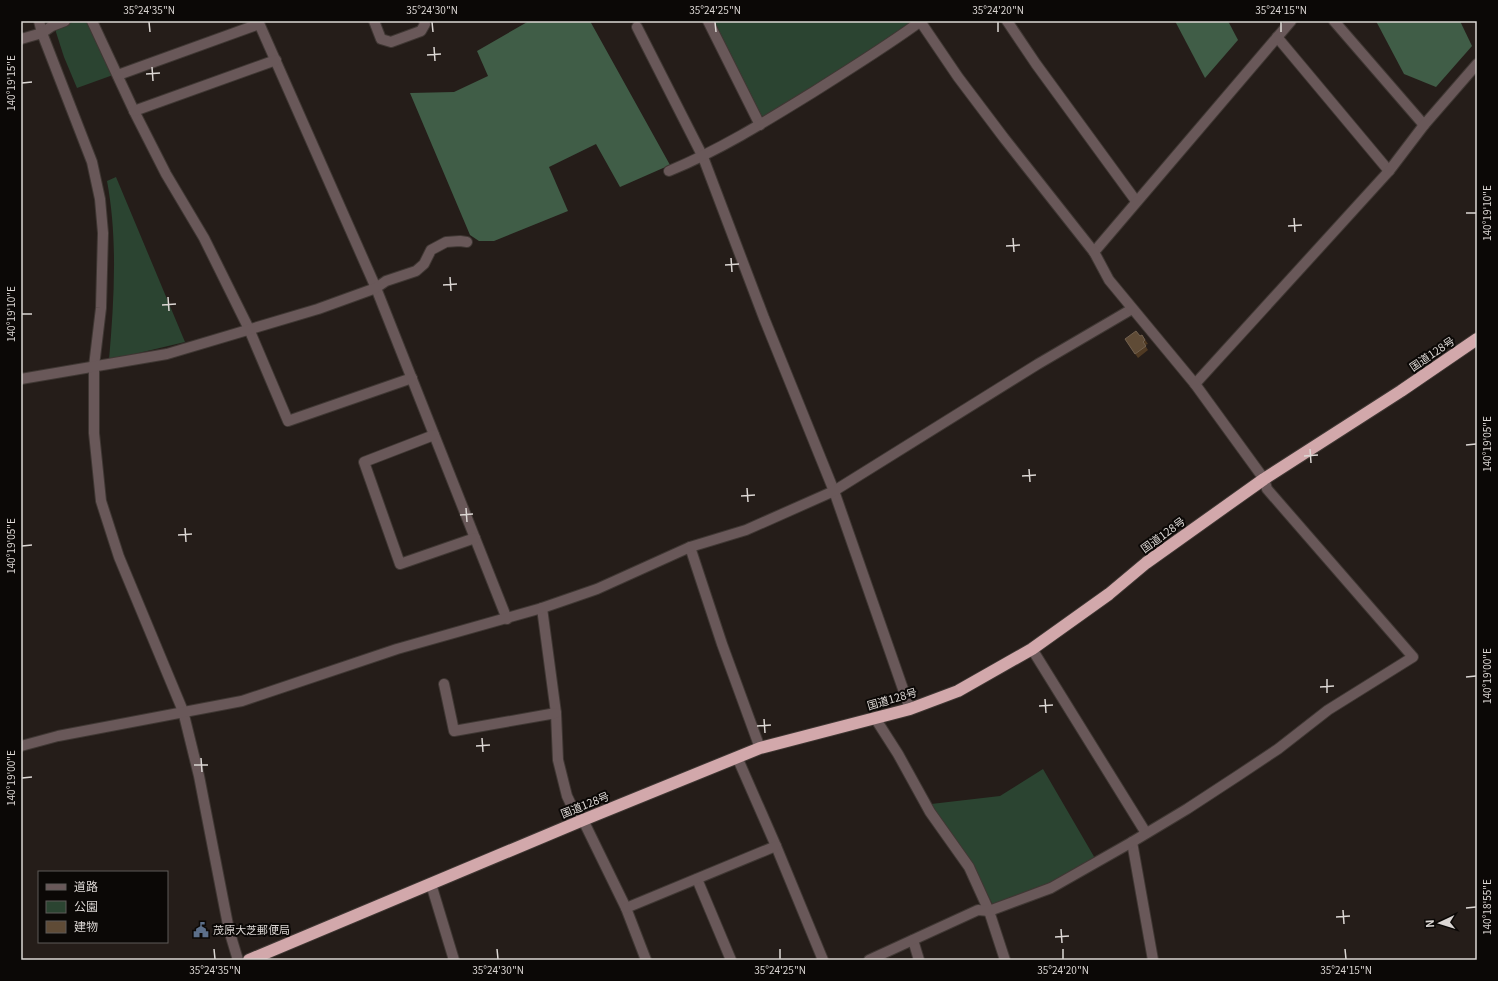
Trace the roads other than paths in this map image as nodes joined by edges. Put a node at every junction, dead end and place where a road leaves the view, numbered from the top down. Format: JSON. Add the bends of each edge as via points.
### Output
{"nodes":[{"id":1,"x":39,"y":21,"type":"edge"},
{"id":2,"x":65,"y":21,"type":"edge"},
{"id":3,"x":92,"y":21,"type":"edge"},
{"id":4,"x":374,"y":21,"type":"edge"},
{"id":5,"x":424,"y":21,"type":"edge"},
{"id":6,"x":708,"y":21,"type":"edge"},
{"id":7,"x":920,"y":21,"type":"edge"},
{"id":8,"x":1007,"y":21,"type":"edge"},
{"id":9,"x":1291,"y":21,"type":"edge"},
{"id":10,"x":1334,"y":21,"type":"edge"},
{"id":11,"x":259,"y":23,"type":"edge"},
{"id":12,"x":636,"y":27,"type":"dead end"},
{"id":13,"x":42,"y":32,"type":"junction"},
{"id":14,"x":1277,"y":37,"type":"junction"},
{"id":15,"x":21,"y":39,"type":"edge"},
{"id":16,"x":276,"y":60,"type":"junction"},
{"id":17,"x":1477,"y":64,"type":"edge"},
{"id":18,"x":118,"y":75,"type":"junction"},
{"id":19,"x":134,"y":111,"type":"junction"},
{"id":20,"x":760,"y":125,"type":"junction"},
{"id":21,"x":1424,"y":125,"type":"junction"},
{"id":22,"x":703,"y":156,"type":"junction"},
{"id":23,"x":1389,"y":170,"type":"junction"},
{"id":24,"x":669,"y":171,"type":"dead end"},
{"id":25,"x":1136,"y":201,"type":"junction"},
{"id":26,"x":467,"y":242,"type":"dead end"},
{"id":27,"x":1094,"y":252,"type":"junction"},
{"id":28,"x":376,"y":288,"type":"junction"},
{"id":29,"x":1132,"y":309,"type":"junction"},
{"id":30,"x":249,"y":329,"type":"junction"},
{"id":31,"x":1477,"y":339,"type":"edge"},
{"id":32,"x":94,"y":366,"type":"junction"},
{"id":33,"x":412,"y":378,"type":"junction"},
{"id":34,"x":21,"y":379,"type":"edge"},
{"id":35,"x":1195,"y":384,"type":"junction"},
{"id":36,"x":434,"y":434,"type":"junction"},
{"id":37,"x":1264,"y":479,"type":"junction"},
{"id":38,"x":834,"y":491,"type":"junction"},
{"id":39,"x":475,"y":538,"type":"junction"},
{"id":40,"x":690,"y":547,"type":"junction"},
{"id":41,"x":542,"y":608,"type":"junction"},
{"id":42,"x":507,"y":619,"type":"junction"},
{"id":43,"x":1032,"y":649,"type":"junction"},
{"id":44,"x":444,"y":684,"type":"dead end"},
{"id":45,"x":910,"y":709,"type":"junction"},
{"id":46,"x":183,"y":711,"type":"junction"},
{"id":47,"x":556,"y":713,"type":"junction"},
{"id":48,"x":875,"y":718,"type":"junction"},
{"id":49,"x":21,"y":746,"type":"edge"},
{"id":50,"x":760,"y":748,"type":"junction"},
{"id":51,"x":737,"y":757,"type":"junction"},
{"id":52,"x":583,"y":820,"type":"junction"},
{"id":53,"x":1146,"y":833,"type":"junction"},
{"id":54,"x":1132,"y":842,"type":"junction"},
{"id":55,"x":776,"y":846,"type":"junction"},
{"id":56,"x":697,"y":879,"type":"junction"},
{"id":57,"x":431,"y":884,"type":"junction"},
{"id":58,"x":626,"y":908,"type":"junction"},
{"id":59,"x":989,"y":911,"type":"junction"},
{"id":60,"x":913,"y":940,"type":"junction"},
{"id":61,"x":238,"y":960,"type":"edge"},
{"id":62,"x":249,"y":960,"type":"edge"},
{"id":63,"x":454,"y":960,"type":"edge"},
{"id":64,"x":646,"y":960,"type":"edge"},
{"id":65,"x":731,"y":960,"type":"edge"},
{"id":66,"x":823,"y":960,"type":"edge"},
{"id":67,"x":869,"y":960,"type":"edge"},
{"id":68,"x":919,"y":960,"type":"edge"},
{"id":69,"x":1006,"y":960,"type":"edge"},
{"id":70,"x":1153,"y":960,"type":"edge"}],
"edges":[{"from":1,"to":13,"type":"street"},
{"from":2,"to":13,"type":"street"},
{"from":3,"to":18,"type":"street"},
{"from":4,"to":5,"type":"street","via":[[381,39],[391,42],[421,30]]},
{"from":6,"to":20,"type":"street"},
{"from":7,"to":20,"type":"street","via":[[875,53]]},
{"from":7,"to":27,"type":"street","via":[[958,77]]},
{"from":8,"to":25,"type":"street"},
{"from":9,"to":14,"type":"street"},
{"from":10,"to":21,"type":"street"},
{"from":11,"to":16,"type":"street"},
{"from":11,"to":18,"type":"street"},
{"from":12,"to":22,"type":"street"},
{"from":13,"to":15,"type":"street"},
{"from":13,"to":32,"type":"street","via":[[92,162],[100,199],[103,234],[101,308]]},
{"from":14,"to":23,"type":"street"},
{"from":14,"to":25,"type":"street"},
{"from":16,"to":19,"type":"street"},
{"from":16,"to":28,"type":"street"},
{"from":17,"to":21,"type":"street"},
{"from":18,"to":19,"type":"street"},
{"from":19,"to":30,"type":"street","via":[[166,174],[204,238]]},
{"from":20,"to":22,"type":"street"},
{"from":21,"to":23,"type":"street"},
{"from":22,"to":24,"type":"street"},
{"from":22,"to":38,"type":"street","via":[[764,318]]},
{"from":23,"to":35,"type":"street"},
{"from":25,"to":27,"type":"street"},
{"from":26,"to":28,"type":"street","via":[[446,242],[431,250],[424,264],[416,271],[386,281]]},
{"from":27,"to":29,"type":"street","via":[[1109,280]]},
{"from":28,"to":30,"type":"street","via":[[318,309]]},
{"from":28,"to":33,"type":"street"},
{"from":29,"to":35,"type":"street"},
{"from":29,"to":38,"type":"street","via":[[1038,364]]},
{"from":30,"to":32,"type":"street","via":[[167,354]]},
{"from":30,"to":33,"type":"street","via":[[288,421]]},
{"from":31,"to":37,"type":"highway","name":"国道128号"},
{"from":32,"to":34,"type":"street"},
{"from":32,"to":46,"type":"street","via":[[94,433],[101,501],[119,557]]},
{"from":33,"to":36,"type":"street"},
{"from":35,"to":37,"type":"street"},
{"from":36,"to":39,"type":"street"},
{"from":36,"to":39,"type":"street","via":[[364,462],[400,564]]},
{"from":37,"to":43,"type":"highway","name":"国道128号"},
{"from":37,"to":53,"type":"street","via":[[1268,489],[1413,657],[1328,710],[1240,775]]},
{"from":38,"to":40,"type":"street","via":[[746,530]]},
{"from":38,"to":45,"type":"street"},
{"from":39,"to":42,"type":"street"},
{"from":40,"to":41,"type":"street","via":[[597,589]]},
{"from":40,"to":50,"type":"street"},
{"from":41,"to":42,"type":"street"},
{"from":41,"to":47,"type":"street"},
{"from":42,"to":46,"type":"street","via":[[397,649],[242,701]]},
{"from":43,"to":45,"type":"highway","name":"国道128号","via":[[958,691]]},
{"from":43,"to":53,"type":"street"},
{"from":44,"to":47,"type":"street","via":[[454,731]]},
{"from":45,"to":48,"type":"highway","name":"国道128号"},
{"from":46,"to":49,"type":"street"},
{"from":46,"to":61,"type":"street"},
{"from":47,"to":52,"type":"street","via":[[558,760],[576,815]]},
{"from":48,"to":50,"type":"highway","name":"国道128号"},
{"from":48,"to":59,"type":"street","via":[[930,812],[969,868]]},
{"from":50,"to":51,"type":"highway","name":"国道128号"},
{"from":51,"to":52,"type":"highway","name":"国道128号"},
{"from":51,"to":55,"type":"street"},
{"from":52,"to":57,"type":"highway","name":"国道128号"},
{"from":52,"to":58,"type":"street"},
{"from":53,"to":54,"type":"street"},
{"from":54,"to":59,"type":"street","via":[[1051,888]]},
{"from":54,"to":70,"type":"street"},
{"from":55,"to":56,"type":"street"},
{"from":55,"to":66,"type":"street"},
{"from":56,"to":58,"type":"street"},
{"from":56,"to":65,"type":"street"},
{"from":57,"to":62,"type":"highway","name":"国道128号"},
{"from":57,"to":63,"type":"street"},
{"from":58,"to":64,"type":"street"},
{"from":59,"to":60,"type":"street","via":[[978,910]]},
{"from":59,"to":69,"type":"street"},
{"from":60,"to":67,"type":"street"},
{"from":60,"to":68,"type":"street"}]}
